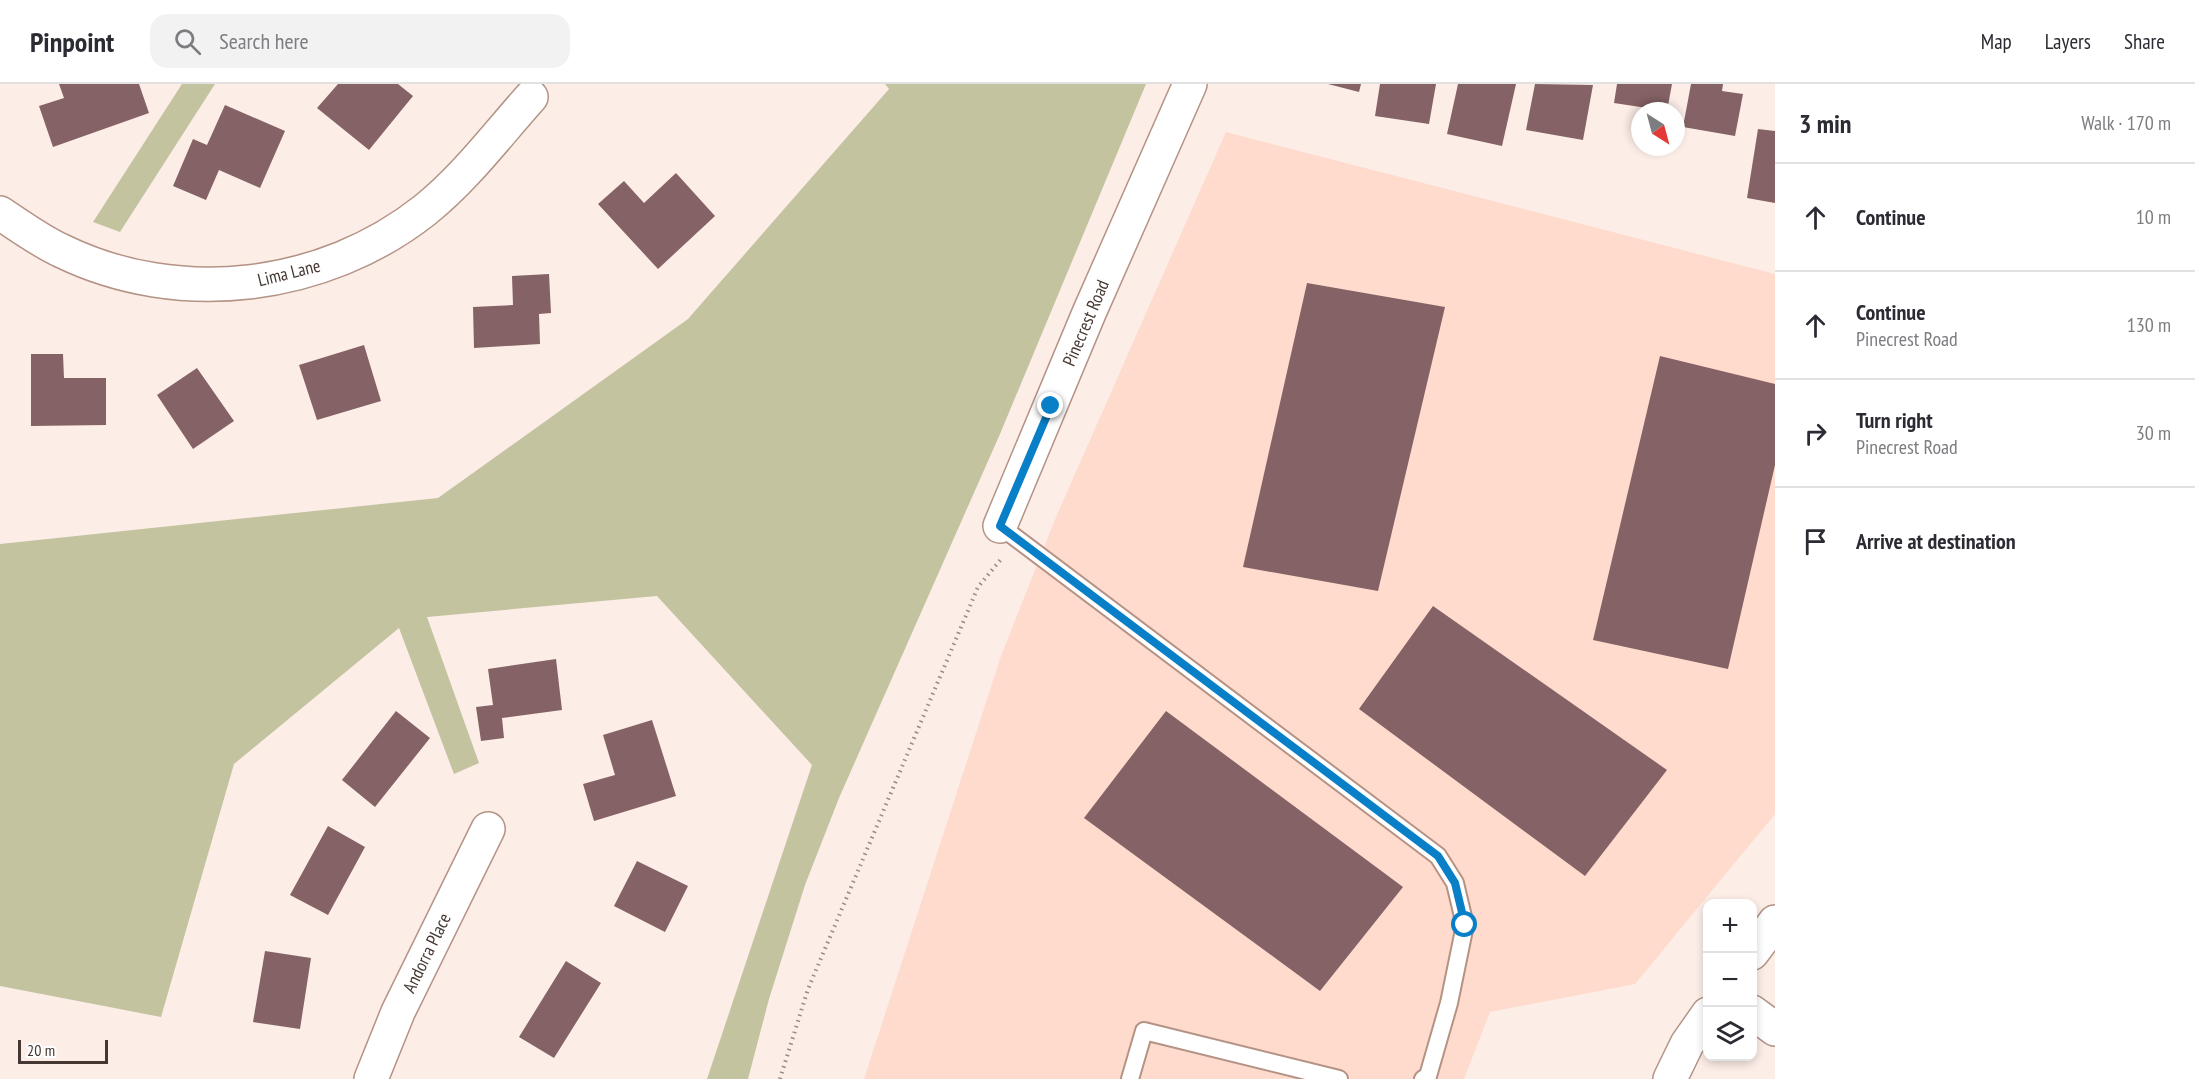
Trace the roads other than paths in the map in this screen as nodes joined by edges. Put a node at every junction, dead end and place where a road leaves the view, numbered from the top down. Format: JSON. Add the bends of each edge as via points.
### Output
{"nodes":[{"id":1,"x":1190,"y":84,"type":"edge"},
{"id":2,"x":531,"y":97,"type":"dead end"},
{"id":3,"x":0,"y":213,"type":"edge"},
{"id":4,"x":1009,"y":533,"type":"joint"},
{"id":5,"x":488,"y":829,"type":"dead end"},
{"id":6,"x":1775,"y":922,"type":"edge"},
{"id":7,"x":1757,"y":945,"type":"edge"},
{"id":8,"x":1757,"y":1016,"type":"edge"},
{"id":9,"x":1703,"y":1020,"type":"edge"},
{"id":10,"x":1775,"y":1029,"type":"edge"},
{"id":11,"x":371,"y":1079,"type":"edge"},
{"id":12,"x":1130,"y":1079,"type":"edge"},
{"id":13,"x":1339,"y":1079,"type":"edge"},
{"id":14,"x":1423,"y":1079,"type":"edge"},
{"id":15,"x":1670,"y":1079,"type":"edge"}],
"edges":[{"from":1,"to":4,"type":"street","name":"Pinecrest Road","via":[[1089,313]]},
{"from":2,"to":3,"type":"street","name":"Lima Lane","via":[[453,185],[426,209],[391,234],[346,257],[298,274],[207,285],[151,279],[98,266],[61,251]]},
{"from":4,"to":14,"type":"lane","via":[[1438,856],[1455,883],[1465,925],[1449,1004],[1428,1076]]},
{"from":5,"to":11,"type":"street","name":"Andorra Place","via":[[398,1012]]},
{"from":6,"to":7,"type":"street"},
{"from":8,"to":10,"type":"street"},
{"from":9,"to":15,"type":"street"},
{"from":12,"to":13,"type":"lane","via":[[1144,1031]]}]}
